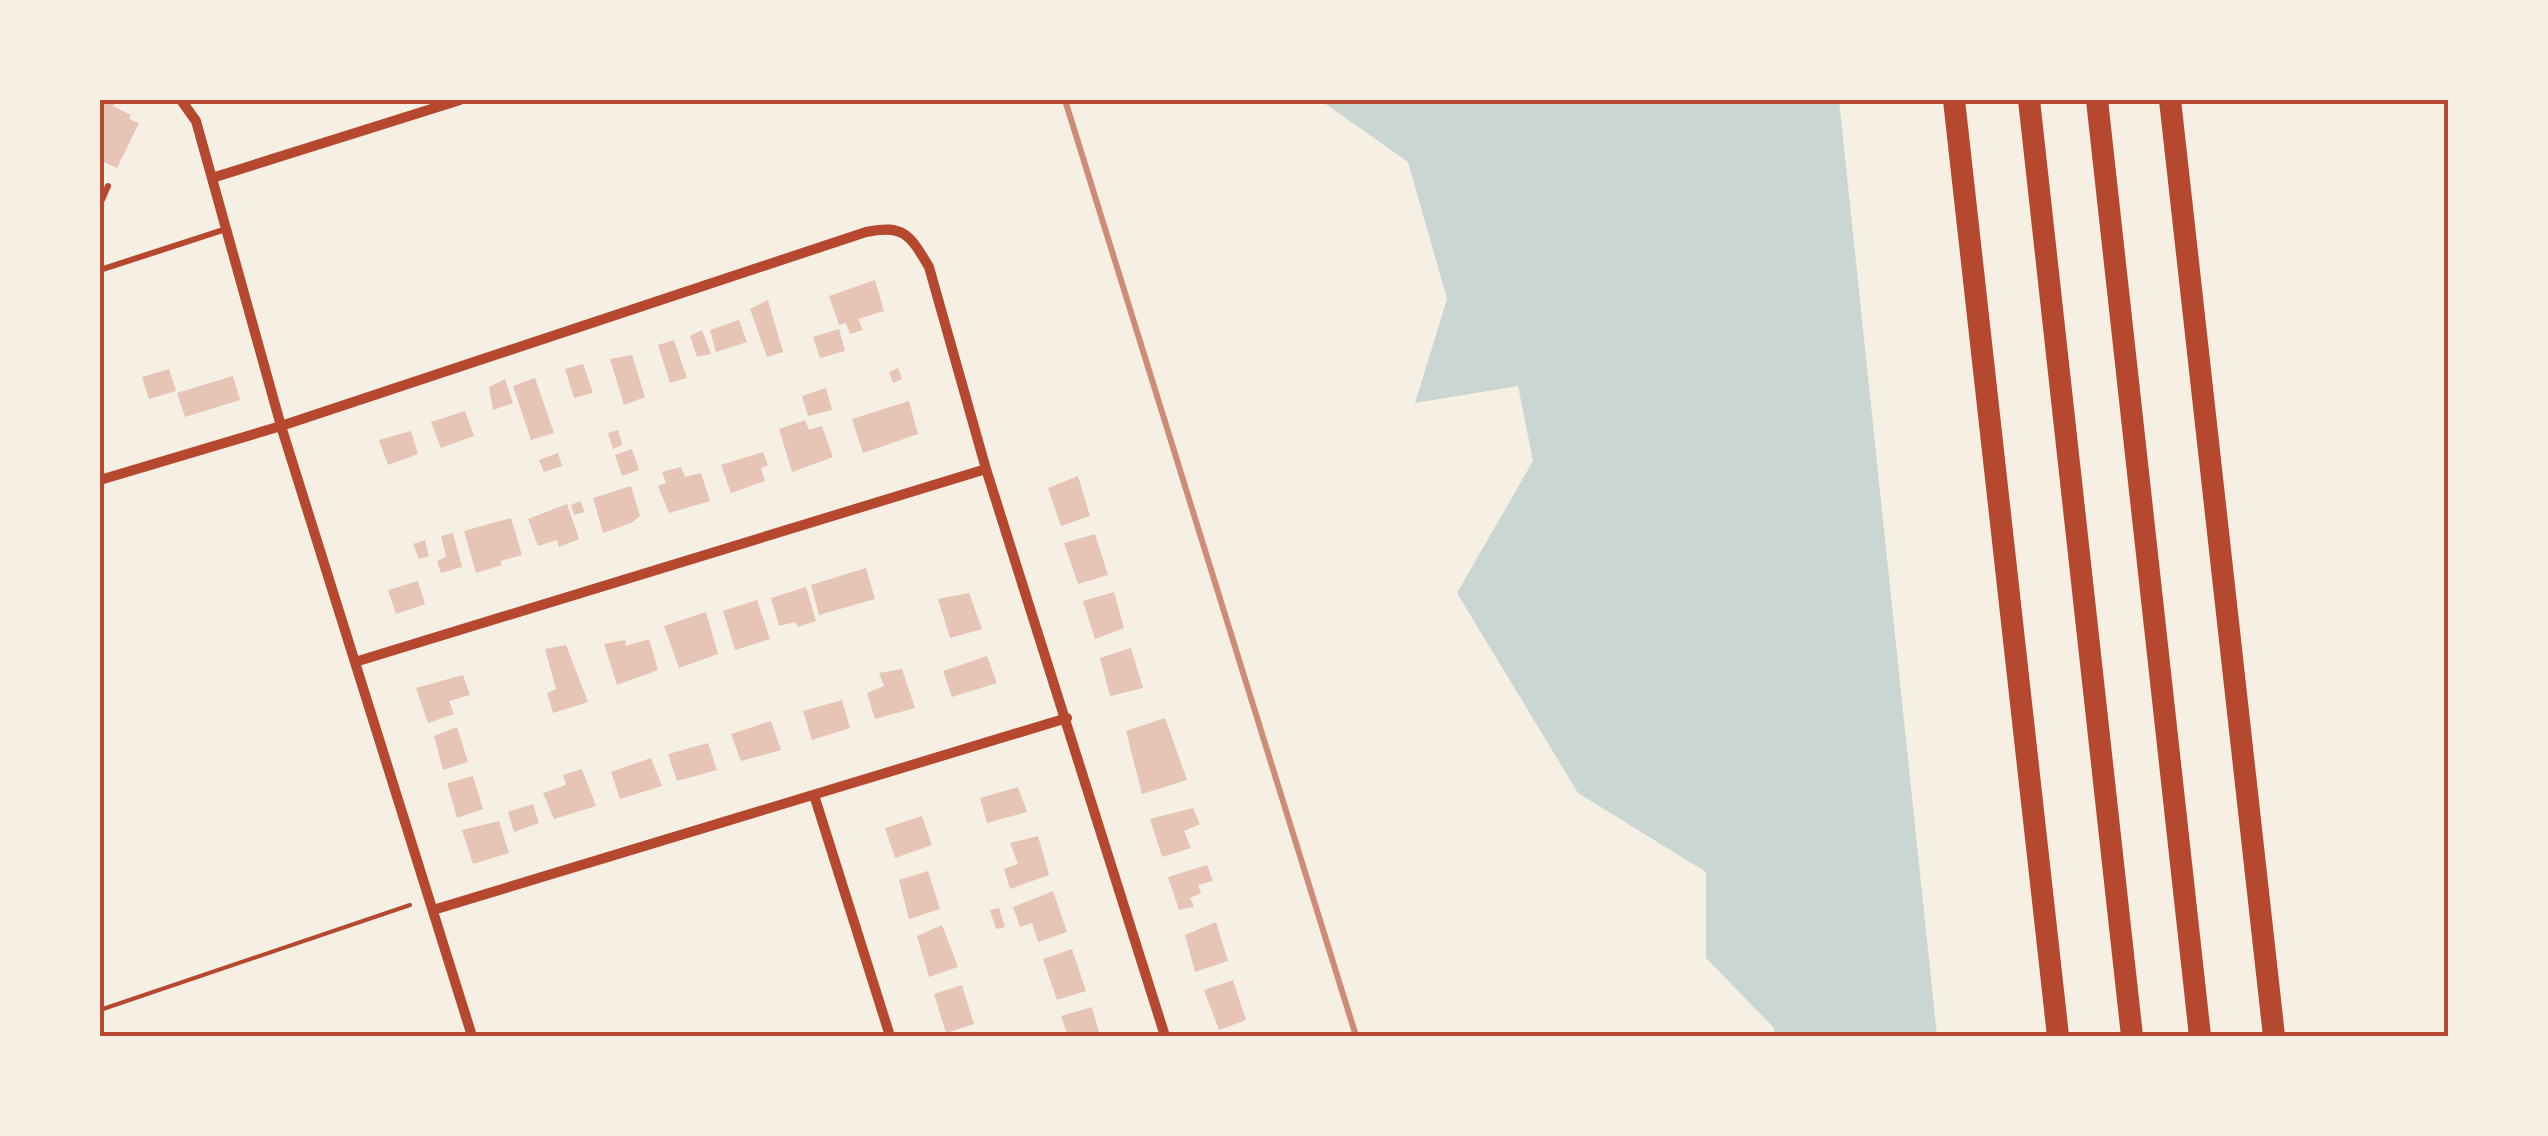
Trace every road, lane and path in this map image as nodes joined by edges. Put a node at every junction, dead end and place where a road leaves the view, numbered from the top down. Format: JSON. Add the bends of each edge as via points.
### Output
{"nodes":[{"id":1,"x":181,"y":100,"type":"edge"},
{"id":2,"x":460,"y":100,"type":"edge"},
{"id":3,"x":1954,"y":100,"type":"edge"},
{"id":4,"x":2029,"y":100,"type":"edge"},
{"id":5,"x":2096,"y":100,"type":"edge"},
{"id":6,"x":2170,"y":100,"type":"edge"},
{"id":7,"x":212,"y":178,"type":"junction"},
{"id":8,"x":108,"y":186,"type":"dead end"},
{"id":9,"x":100,"y":204,"type":"edge"},
{"id":10,"x":226,"y":229,"type":"junction"},
{"id":11,"x":100,"y":270,"type":"edge"},
{"id":12,"x":281,"y":426,"type":"junction"},
{"id":13,"x":986,"y":469,"type":"junction"},
{"id":14,"x":100,"y":480,"type":"edge"},
{"id":15,"x":355,"y":662,"type":"junction"},
{"id":16,"x":1067,"y":718,"type":"junction"},
{"id":17,"x":814,"y":795,"type":"junction"},
{"id":18,"x":410,"y":905,"type":"dead end"},
{"id":19,"x":433,"y":910,"type":"junction"},
{"id":20,"x":100,"y":1010,"type":"edge"},
{"id":21,"x":472,"y":1036,"type":"edge"},
{"id":22,"x":890,"y":1036,"type":"edge"},
{"id":23,"x":1165,"y":1036,"type":"edge"},
{"id":24,"x":2058,"y":1036,"type":"edge"},
{"id":25,"x":2132,"y":1036,"type":"edge"},
{"id":26,"x":2200,"y":1036,"type":"edge"},
{"id":27,"x":2274,"y":1036,"type":"edge"}],
"edges":[{"from":1,"to":7,"type":"street","via":[[196,121]]},
{"from":2,"to":7,"type":"street"},
{"from":3,"to":24,"type":"highway"},
{"from":4,"to":25,"type":"highway"},
{"from":5,"to":26,"type":"highway"},
{"from":6,"to":27,"type":"highway"},
{"from":7,"to":10,"type":"street"},
{"from":8,"to":9,"type":"lane"},
{"from":10,"to":11,"type":"lane"},
{"from":10,"to":12,"type":"street"},
{"from":12,"to":13,"type":"street","via":[[889,227],[912,238],[929,266]]},
{"from":12,"to":14,"type":"street"},
{"from":12,"to":15,"type":"street"},
{"from":13,"to":15,"type":"street"},
{"from":13,"to":16,"type":"street"},
{"from":15,"to":19,"type":"street"},
{"from":16,"to":17,"type":"street"},
{"from":16,"to":23,"type":"street"},
{"from":17,"to":19,"type":"street"},
{"from":17,"to":22,"type":"street"},
{"from":18,"to":20,"type":"path"},
{"from":19,"to":21,"type":"street"}]}
